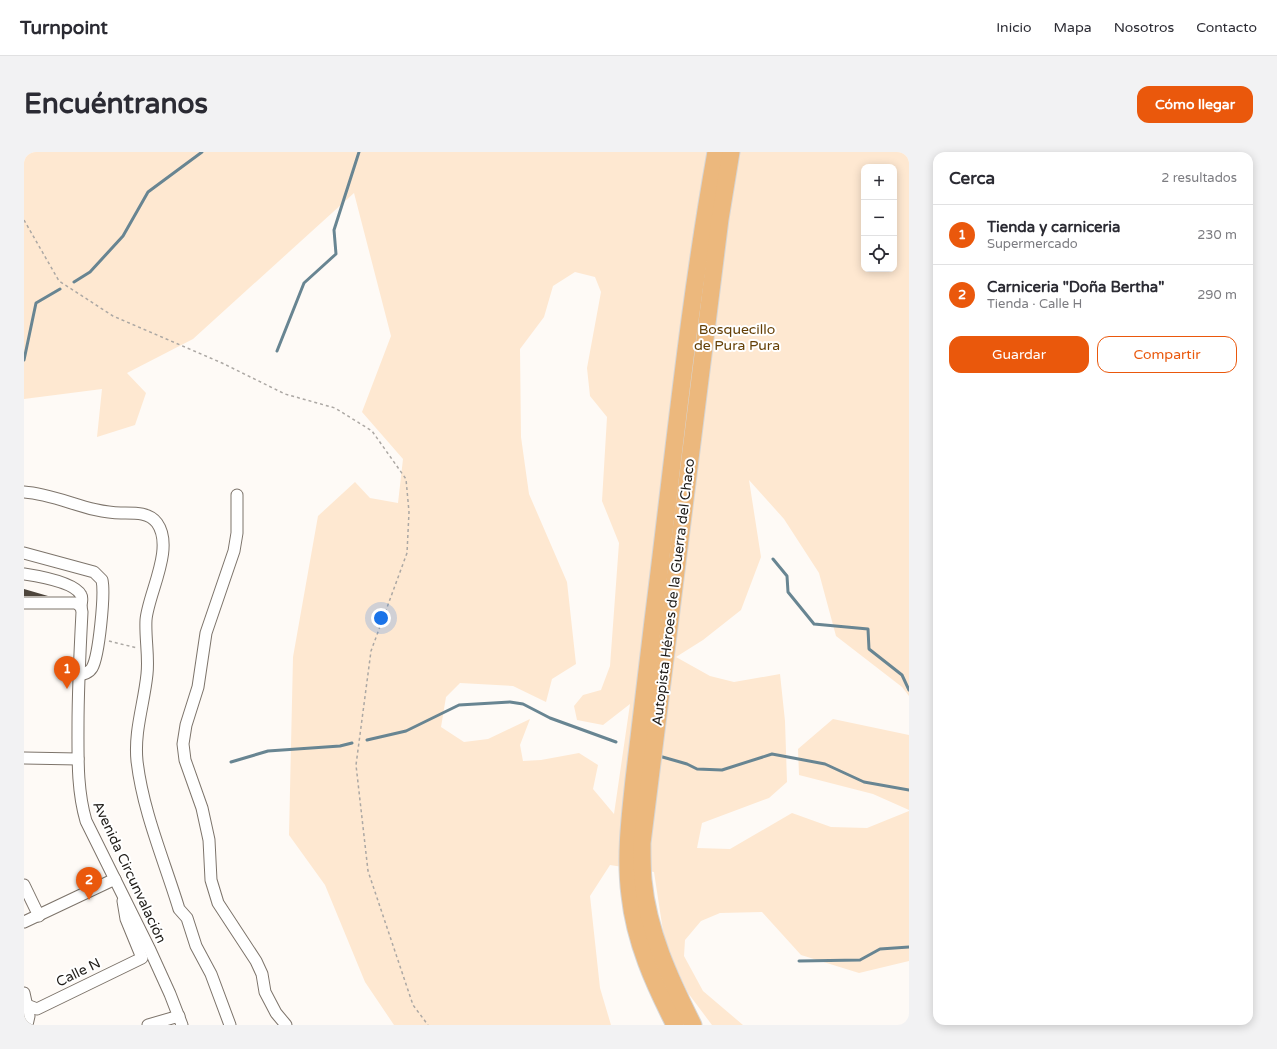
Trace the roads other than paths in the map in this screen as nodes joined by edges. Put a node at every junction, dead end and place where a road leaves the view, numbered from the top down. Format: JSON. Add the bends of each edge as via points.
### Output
{"nodes":[{"id":1,"x":716,"y":152,"type":"edge"},
{"id":2,"x":731,"y":152,"type":"edge"},
{"id":3,"x":24,"y":492,"type":"edge"},
{"id":4,"x":238,"y":495,"type":"dead end"},
{"id":5,"x":24,"y":553,"type":"edge"},
{"id":6,"x":24,"y":574,"type":"edge"},
{"id":7,"x":24,"y":603,"type":"edge"},
{"id":8,"x":81,"y":607,"type":"junction"},
{"id":9,"x":78,"y":676,"type":"junction"},
{"id":10,"x":24,"y":758,"type":"edge"},
{"id":11,"x":78,"y":759,"type":"junction"},
{"id":12,"x":116,"y":879,"type":"junction"},
{"id":13,"x":24,"y":885,"type":"edge"},
{"id":14,"x":123,"y":895,"type":"junction"},
{"id":15,"x":39,"y":916,"type":"junction"},
{"id":16,"x":24,"y":922,"type":"edge"},
{"id":17,"x":24,"y":993,"type":"edge"},
{"id":18,"x":26,"y":1004,"type":"edge"},
{"id":19,"x":180,"y":1020,"type":"edge"},
{"id":20,"x":27,"y":1025,"type":"edge"},
{"id":21,"x":148,"y":1025,"type":"edge"},
{"id":22,"x":230,"y":1025,"type":"edge"},
{"id":23,"x":286,"y":1025,"type":"edge"},
{"id":24,"x":675,"y":1025,"type":"edge"},
{"id":25,"x":693,"y":1025,"type":"edge"}],
"edges":[{"from":1,"to":24,"type":"highway","name":"Autopista Héroes de la Guerra del Chaco","via":[[692,311],[628,839],[630,898],[638,934],[654,985]]},
{"from":2,"to":25,"type":"highway","name":"Autopista Héroes de la Guerra del Chaco","via":[[720,220],[642,843],[643,879],[656,940],[671,981]]},
{"from":3,"to":22,"type":"street","via":[[105,511],[143,514],[154,519],[158,525],[162,543],[160,571],[147,614],[148,674],[138,724],[137,762],[146,814],[179,909],[187,918],[196,946],[211,974]]},
{"from":4,"to":23,"type":"street","via":[[234,551],[206,633],[198,687],[183,744],[185,760],[199,796],[210,840],[211,880],[214,893],[256,961],[265,992]]},
{"from":5,"to":9,"type":"street","via":[[94,572],[102,580],[104,588],[92,667],[88,672]]},
{"from":6,"to":8,"type":"street","name":"Avenida Circunvalación","via":[[59,582],[77,590],[82,600]]},
{"from":7,"to":8,"type":"street","via":[[76,603]]},
{"from":8,"to":9,"type":"street","name":"Avenida Circunvalación"},
{"from":9,"to":11,"type":"street","name":"Avenida Circunvalación"},
{"from":10,"to":11,"type":"street"},
{"from":11,"to":12,"type":"street","name":"Avenida Circunvalación","via":[[80,801],[84,814]]},
{"from":12,"to":14,"type":"street","name":"Avenida Circunvalación"},
{"from":12,"to":15,"type":"street"},
{"from":13,"to":15,"type":"street"},
{"from":14,"to":18,"type":"street","name":"Calle N","via":[[122,905],[126,919],[142,958],[37,1009]]},
{"from":14,"to":19,"type":"street","name":"Avenida Circunvalación"},
{"from":15,"to":16,"type":"street"},
{"from":17,"to":18,"type":"street"},
{"from":18,"to":20,"type":"street","via":[[29,1016]]},
{"from":19,"to":21,"type":"street"}]}
